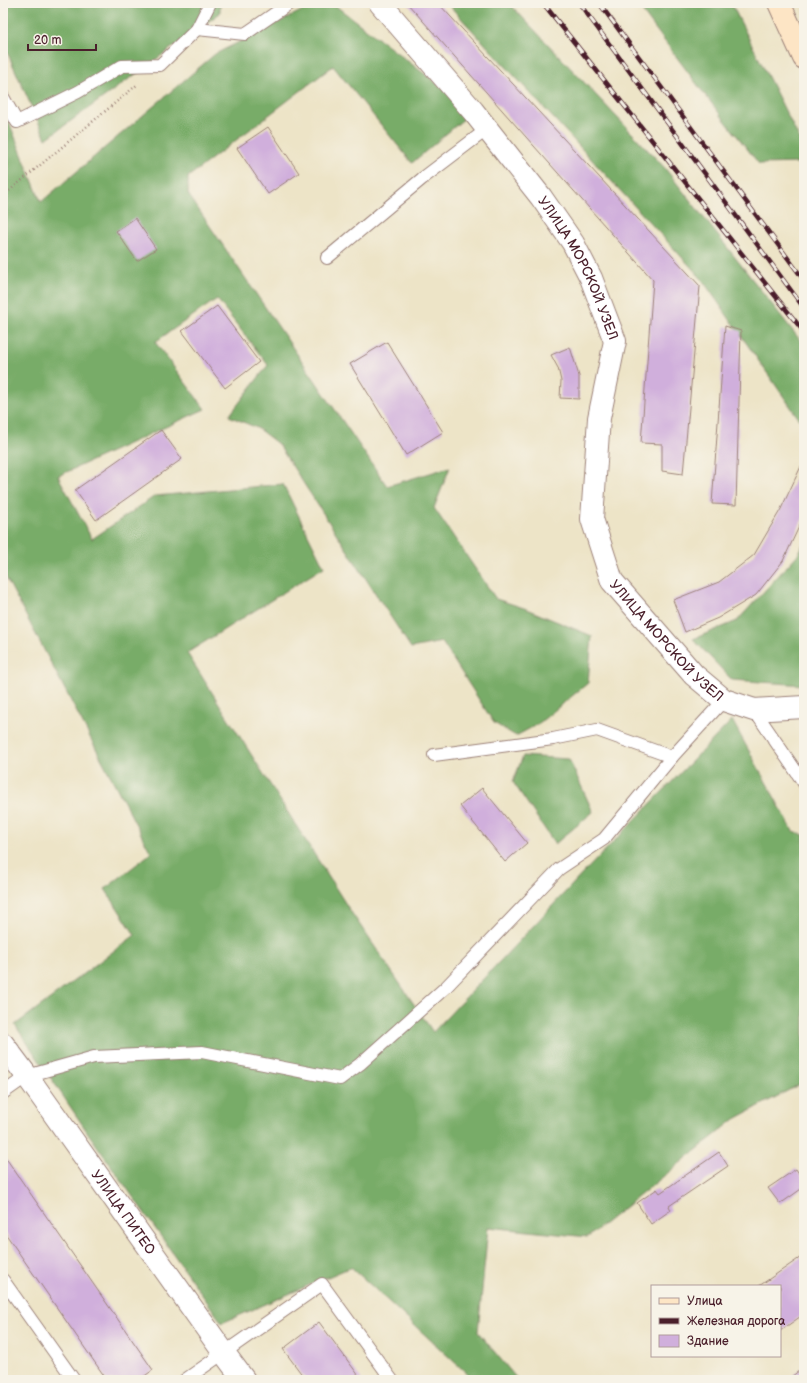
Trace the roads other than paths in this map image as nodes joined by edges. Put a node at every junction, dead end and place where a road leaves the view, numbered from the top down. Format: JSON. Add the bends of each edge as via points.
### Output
{"nodes":[{"id":1,"x":210,"y":3,"type":"edge"},
{"id":2,"x":290,"y":3,"type":"edge"},
{"id":3,"x":380,"y":3,"type":"edge"},
{"id":4,"x":779,"y":3,"type":"edge"},
{"id":5,"x":197,"y":29,"type":"junction"},
{"id":6,"x":804,"y":58,"type":"edge"},
{"id":7,"x":3,"y":98,"type":"edge"},
{"id":8,"x":486,"y":130,"type":"junction"},
{"id":9,"x":327,"y":258,"type":"dead end"},
{"id":10,"x":724,"y":700,"type":"junction"},
{"id":11,"x":804,"y":707,"type":"edge"},
{"id":12,"x":754,"y":710,"type":"junction"},
{"id":13,"x":434,"y":755,"type":"dead end"},
{"id":14,"x":672,"y":757,"type":"junction"},
{"id":15,"x":804,"y":783,"type":"edge"},
{"id":16,"x":3,"y":1044,"type":"edge"},
{"id":17,"x":27,"y":1076,"type":"junction"},
{"id":18,"x":3,"y":1093,"type":"edge"},
{"id":19,"x":4,"y":1283,"type":"edge"},
{"id":20,"x":224,"y":1353,"type":"junction"},
{"id":21,"x":74,"y":1380,"type":"edge"},
{"id":22,"x":184,"y":1380,"type":"edge"},
{"id":23,"x":244,"y":1380,"type":"edge"},
{"id":24,"x":392,"y":1380,"type":"edge"}],
"edges":[{"from":1,"to":5,"type":"lane"},
{"from":2,"to":5,"type":"lane","via":[[244,34]]},
{"from":3,"to":8,"type":"street","name":"УЛИЦА МОРСКОЙ УЗЕЛ"},
{"from":4,"to":6,"type":"main road"},
{"from":5,"to":7,"type":"lane","via":[[160,65],[122,66],[78,92],[17,122]]},
{"from":8,"to":9,"type":"lane","via":[[423,178]]},
{"from":8,"to":10,"type":"street","name":"УЛИЦА МОРСКОЙ УЗЕЛ","via":[[541,197],[573,243],[591,278],[616,341],[599,418],[592,519],[612,581],[694,675]]},
{"from":10,"to":12,"type":"street","name":"УЛИЦА МОРСКОЙ УЗЕЛ"},
{"from":10,"to":14,"type":"lane"},
{"from":11,"to":12,"type":"street","name":"УЛИЦА МОРСКОЙ УЗЕЛ"},
{"from":12,"to":15,"type":"lane"},
{"from":13,"to":14,"type":"lane","via":[[553,739],[597,730]]},
{"from":14,"to":17,"type":"lane","via":[[604,839],[559,869],[446,987],[340,1079],[202,1052],[94,1057]]},
{"from":16,"to":17,"type":"street","name":"УЛИЦА ПИТЕО"},
{"from":17,"to":18,"type":"lane"},
{"from":17,"to":20,"type":"street","name":"УЛИЦА ПИТЕО"},
{"from":19,"to":21,"type":"lane"},
{"from":20,"to":22,"type":"lane"},
{"from":20,"to":23,"type":"street","name":"УЛИЦА ПИТЕО"},
{"from":20,"to":24,"type":"lane","via":[[322,1284]]}]}
